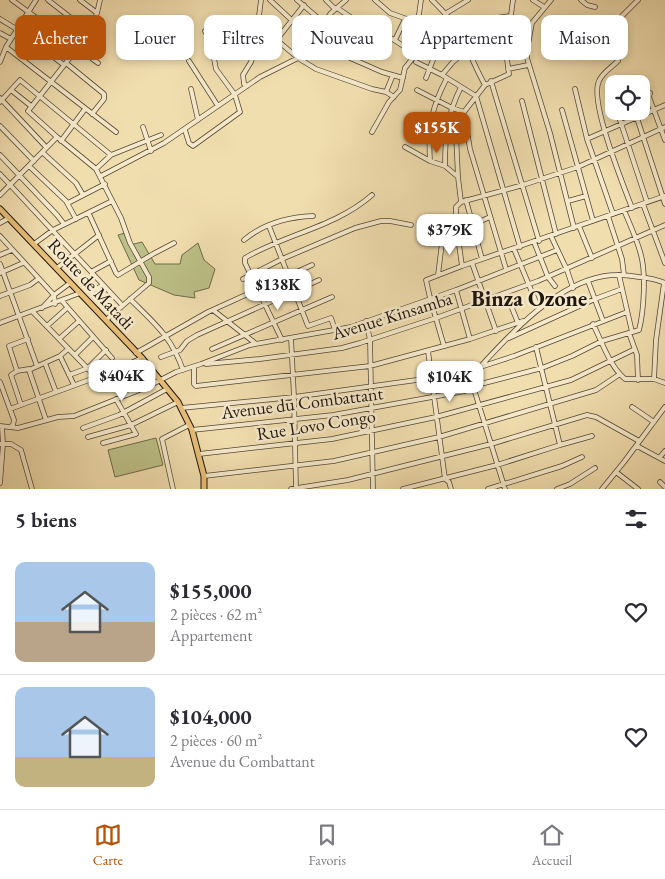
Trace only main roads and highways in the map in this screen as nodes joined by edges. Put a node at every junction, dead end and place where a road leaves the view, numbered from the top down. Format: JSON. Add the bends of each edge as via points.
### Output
{"nodes":[{"id":1,"x":0,"y":209,"type":"edge"},
{"id":2,"x":204,"y":489,"type":"edge"}],
"edges":[{"from":1,"to":2,"type":"main road","name":"Route de Matadi","via":[[142,358],[180,405],[199,454]]}]}
